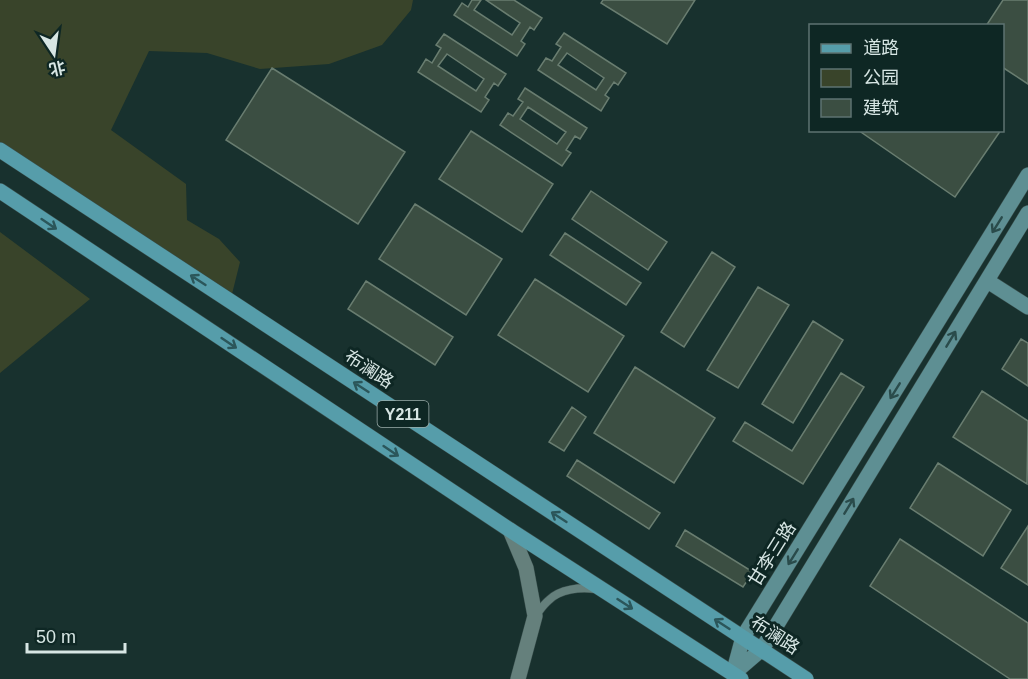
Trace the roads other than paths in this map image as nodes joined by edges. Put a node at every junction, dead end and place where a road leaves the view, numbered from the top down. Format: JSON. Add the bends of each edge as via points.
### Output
{"nodes":[{"id":1,"x":0,"y":150,"type":"edge"},
{"id":2,"x":1028,"y":175,"type":"edge"},
{"id":3,"x":0,"y":191,"type":"edge"},
{"id":4,"x":1028,"y":213,"type":"edge"},
{"id":5,"x":989,"y":282,"type":"dead end"},
{"id":6,"x":1028,"y":307,"type":"edge"},
{"id":7,"x":510,"y":530,"type":"junction"},
{"id":8,"x":605,"y":591,"type":"junction"},
{"id":9,"x":535,"y":616,"type":"junction"},
{"id":10,"x":743,"y":638,"type":"junction"},
{"id":11,"x":762,"y":649,"type":"junction"},
{"id":12,"x":737,"y":676,"type":"edge"},
{"id":13,"x":518,"y":679,"type":"edge"},
{"id":14,"x":807,"y":679,"type":"edge"}],
"edges":[{"from":10,"to":1,"type":"main road","name":"布澜路","number":"Y211","one_way":true},
{"from":2,"to":10,"type":"street","name":"甘李三路","one_way":true},
{"from":3,"to":7,"type":"main road","number":"Y211","one_way":true},
{"from":11,"to":4,"type":"street","one_way":true},
{"from":5,"to":6,"type":"street"},
{"from":7,"to":8,"type":"main road","number":"Y211"},
{"from":7,"to":9,"type":"street","via":[[526,568]]},
{"from":8,"to":9,"type":"lane","via":[[568,590],[550,598]]},
{"from":8,"to":12,"type":"main road","number":"Y211","one_way":true},
{"from":9,"to":13,"type":"street"},
{"from":10,"to":11,"type":"main road","name":"布澜路","number":"Y211"},
{"from":10,"to":12,"type":"street","name":"甘李三路"},
{"from":11,"to":12,"type":"street"},
{"from":11,"to":14,"type":"main road","name":"布澜路","number":"Y211"}]}
